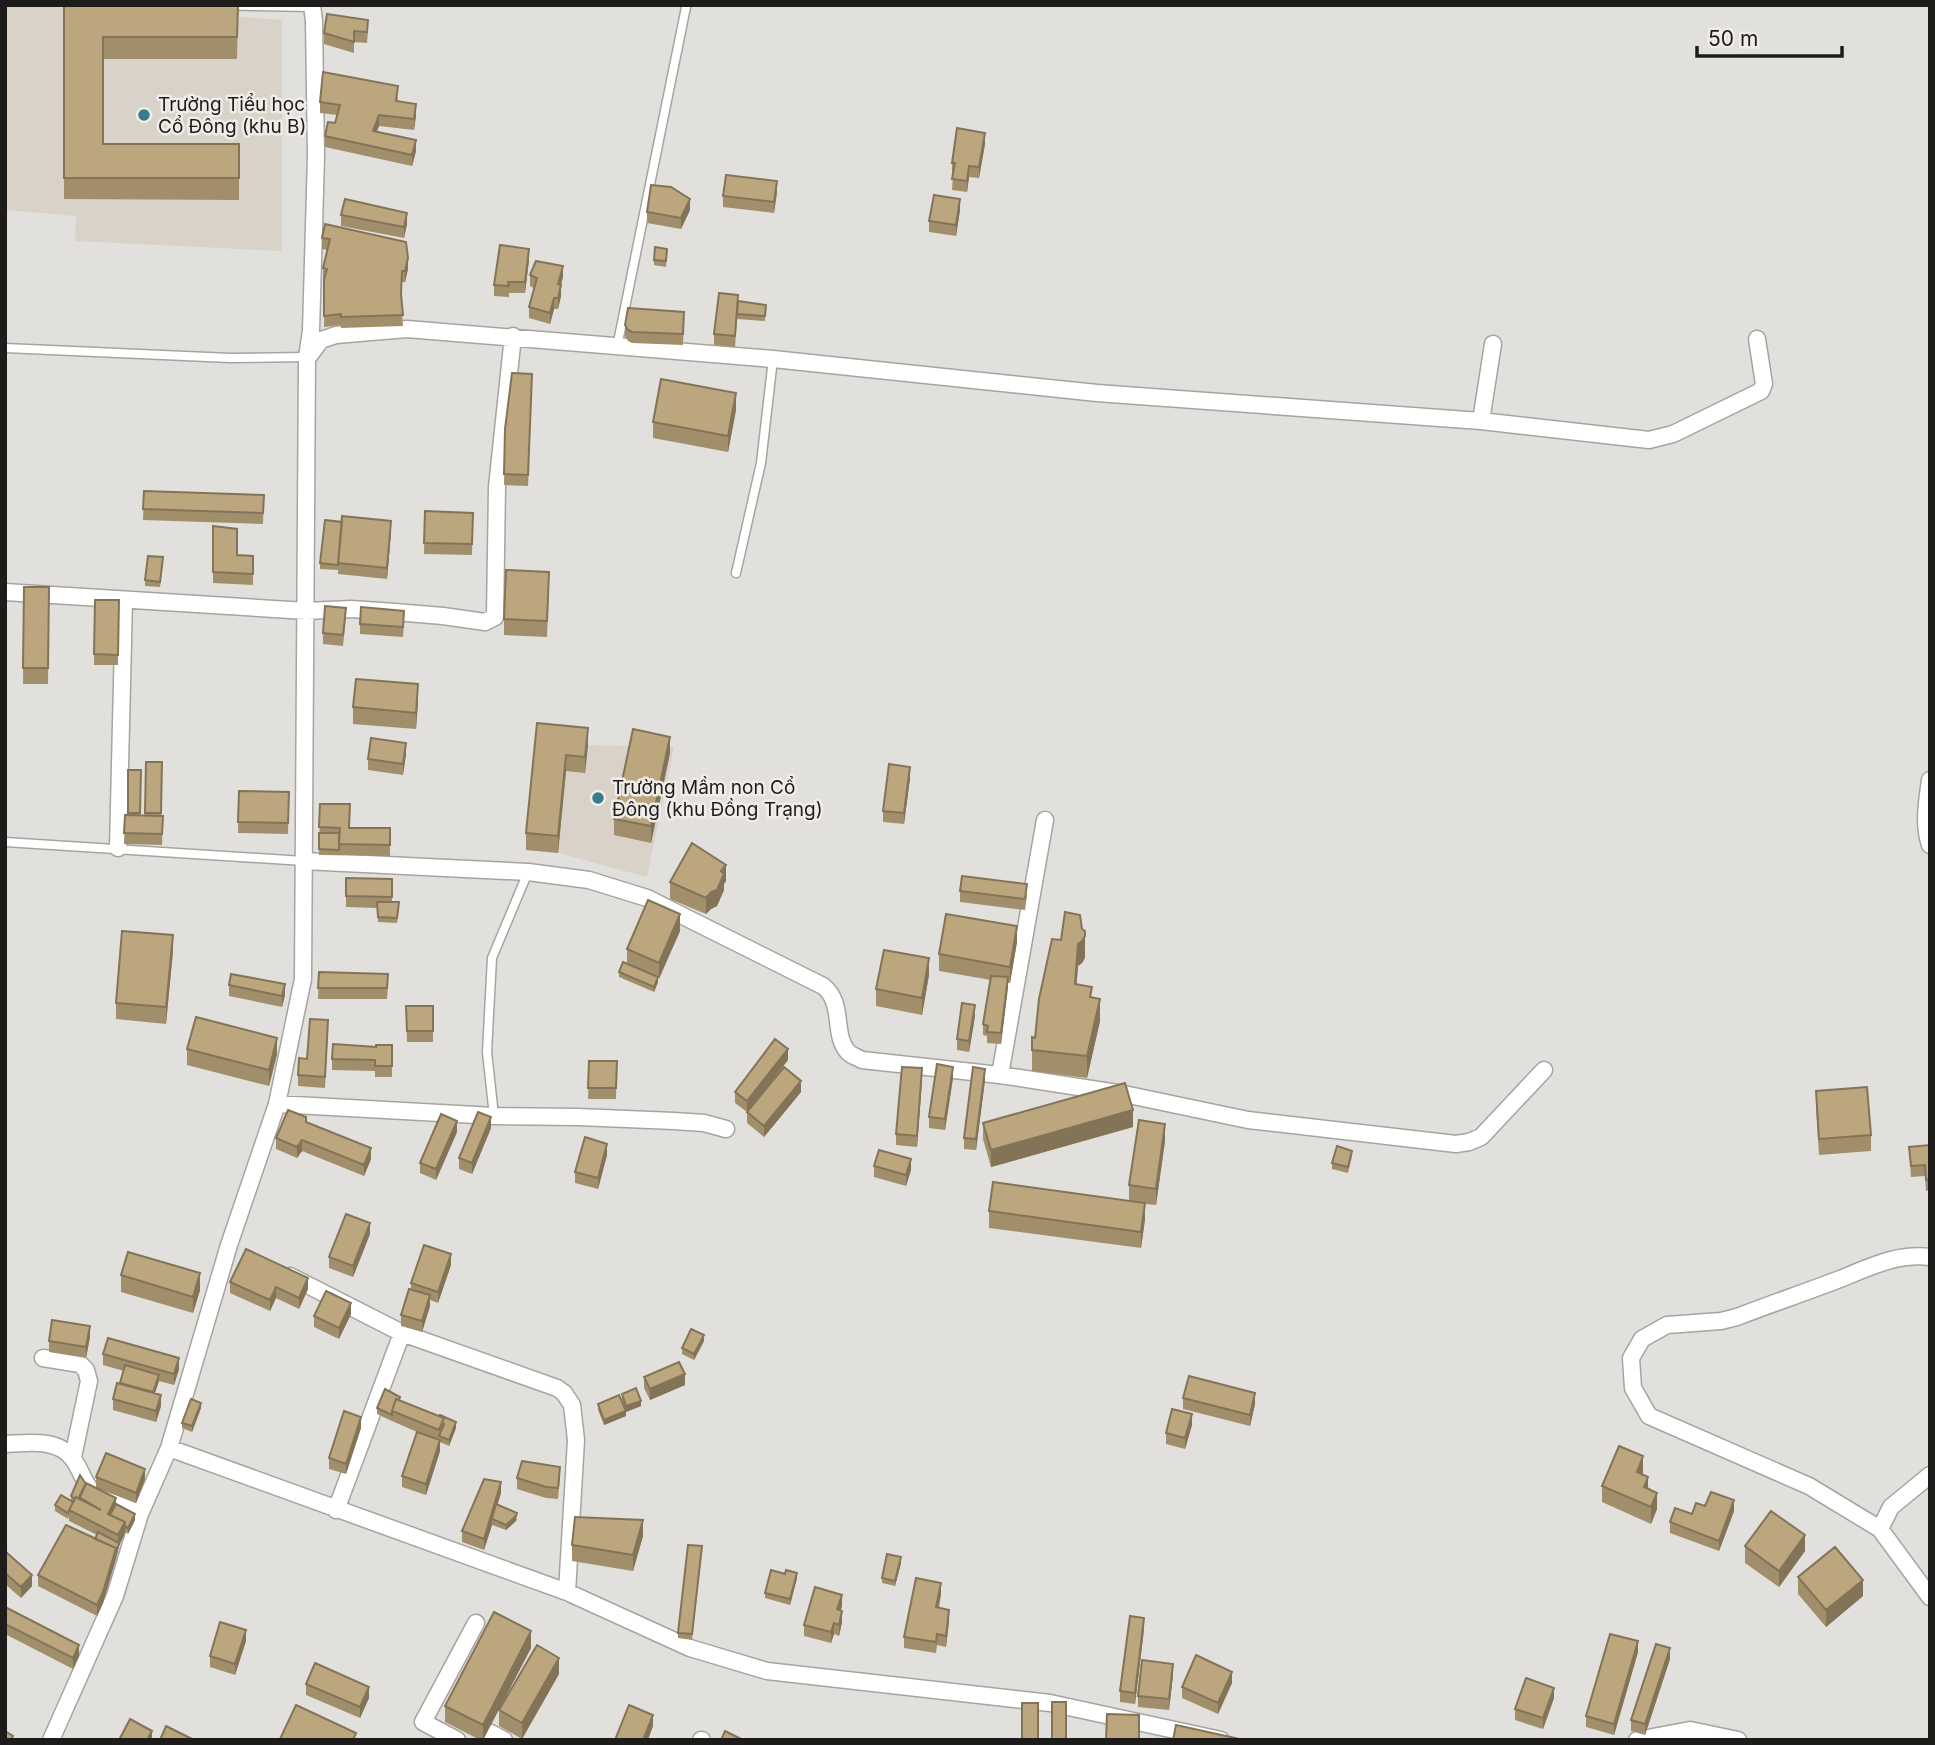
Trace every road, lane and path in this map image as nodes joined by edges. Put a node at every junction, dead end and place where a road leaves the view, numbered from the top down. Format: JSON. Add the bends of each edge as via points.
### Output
{"nodes":[{"id":1,"x":202,"y":5,"type":"edge"},
{"id":2,"x":312,"y":6,"type":"edge"},
{"id":3,"x":686,"y":6,"type":"edge"},
{"id":4,"x":513,"y":337,"type":"junction"},
{"id":5,"x":1757,"y":340,"type":"dead end"},
{"id":6,"x":1493,"y":344,"type":"dead end"},
{"id":7,"x":617,"y":347,"type":"junction"},
{"id":8,"x":5,"y":348,"type":"edge"},
{"id":9,"x":307,"y":358,"type":"junction"},
{"id":10,"x":773,"y":359,"type":"junction"},
{"id":11,"x":1480,"y":421,"type":"junction"},
{"id":12,"x":736,"y":573,"type":"dead end"},
{"id":13,"x":5,"y":592,"type":"edge"},
{"id":14,"x":124,"y":600,"type":"junction"},
{"id":15,"x":306,"y":611,"type":"junction"},
{"id":16,"x":1930,"y":780,"type":"edge"},
{"id":17,"x":1045,"y":820,"type":"dead end"},
{"id":18,"x":5,"y":842,"type":"edge"},
{"id":19,"x":1930,"y":845,"type":"edge"},
{"id":20,"x":118,"y":848,"type":"junction"},
{"id":21,"x":304,"y":861,"type":"junction"},
{"id":22,"x":528,"y":872,"type":"junction"},
{"id":23,"x":1544,"y":1070,"type":"dead end"},
{"id":24,"x":1000,"y":1075,"type":"junction"},
{"id":25,"x":277,"y":1104,"type":"junction"},
{"id":26,"x":494,"y":1116,"type":"junction"},
{"id":27,"x":726,"y":1129,"type":"dead end"},
{"id":28,"x":1930,"y":1257,"type":"edge"},
{"id":29,"x":279,"y":1270,"type":"edge"},
{"id":30,"x":402,"y":1333,"type":"junction"},
{"id":31,"x":43,"y":1358,"type":"dead end"},
{"id":32,"x":5,"y":1444,"type":"edge"},
{"id":33,"x":169,"y":1448,"type":"junction"},
{"id":34,"x":72,"y":1457,"type":"junction"},
{"id":35,"x":1930,"y":1475,"type":"edge"},
{"id":36,"x":336,"y":1510,"type":"junction"},
{"id":37,"x":140,"y":1514,"type":"junction"},
{"id":38,"x":1880,"y":1529,"type":"junction"},
{"id":39,"x":567,"y":1592,"type":"junction"},
{"id":40,"x":1930,"y":1597,"type":"edge"},
{"id":41,"x":476,"y":1623,"type":"dead end"},
{"id":42,"x":51,"y":1740,"type":"edge"},
{"id":43,"x":457,"y":1740,"type":"edge"},
{"id":44,"x":487,"y":1740,"type":"edge"},
{"id":45,"x":504,"y":1740,"type":"edge"},
{"id":46,"x":1221,"y":1740,"type":"edge"},
{"id":47,"x":1637,"y":1740,"type":"edge"},
{"id":48,"x":1738,"y":1740,"type":"edge"}],
"edges":[{"from":1,"to":2,"type":"lane"},
{"from":2,"to":9,"type":"street","via":[[316,156]]},
{"from":3,"to":7,"type":"lane"},
{"from":4,"to":7,"type":"street"},
{"from":4,"to":9,"type":"street","via":[[407,329],[336,335],[321,340]]},
{"from":4,"to":15,"type":"street","via":[[497,487],[495,617],[485,622],[395,612]]},
{"from":5,"to":11,"type":"street","via":[[1764,384],[1761,391],[1673,434],[1649,439]]},
{"from":6,"to":11,"type":"street"},
{"from":7,"to":10,"type":"street"},
{"from":8,"to":9,"type":"lane"},
{"from":9,"to":15,"type":"street"},
{"from":10,"to":11,"type":"street","via":[[1097,393]]},
{"from":10,"to":12,"type":"lane","via":[[761,463]]},
{"from":13,"to":14,"type":"street"},
{"from":14,"to":15,"type":"street"},
{"from":14,"to":20,"type":"street"},
{"from":15,"to":21,"type":"street"},
{"from":16,"to":19,"type":"street","via":[[1926,833]]},
{"from":17,"to":24,"type":"street"},
{"from":18,"to":20,"type":"lane"},
{"from":20,"to":21,"type":"lane"},
{"from":21,"to":22,"type":"street"},
{"from":21,"to":25,"type":"street","via":[[303,979]]},
{"from":22,"to":24,"type":"street","via":[[589,880],[647,898],[811,979],[830,991],[846,1050],[862,1060]]},
{"from":22,"to":26,"type":"lane","via":[[492,958],[487,1052]]},
{"from":23,"to":24,"type":"street","via":[[1481,1137],[1456,1144],[1248,1120]]},
{"from":25,"to":26,"type":"street"},
{"from":25,"to":33,"type":"street"},
{"from":26,"to":27,"type":"street","via":[[674,1121]]},
{"from":28,"to":38,"type":"street","via":[[1902,1256],[1872,1265],[1737,1317],[1667,1325],[1642,1339],[1631,1358],[1633,1388],[1649,1416],[1809,1486]]},
{"from":29,"to":30,"type":"street"},
{"from":30,"to":36,"type":"street"},
{"from":30,"to":39,"type":"street","via":[[557,1388],[569,1399],[576,1440]]},
{"from":31,"to":34,"type":"street","via":[[80,1364],[86,1370],[89,1381]]},
{"from":32,"to":34,"type":"street","via":[[50,1444]]},
{"from":33,"to":36,"type":"street"},
{"from":33,"to":37,"type":"street"},
{"from":34,"to":37,"type":"street","via":[[93,1493]]},
{"from":35,"to":38,"type":"street","via":[[1891,1507]]},
{"from":36,"to":39,"type":"street"},
{"from":37,"to":42,"type":"street","via":[[115,1596]]},
{"from":38,"to":40,"type":"street"},
{"from":39,"to":46,"type":"street","via":[[690,1648],[767,1671],[1050,1703]]},
{"from":41,"to":43,"type":"street","via":[[423,1722]]},
{"from":44,"to":45,"type":"street","via":[[491,1733]]},
{"from":47,"to":48,"type":"street","via":[[1690,1730]]}]}
